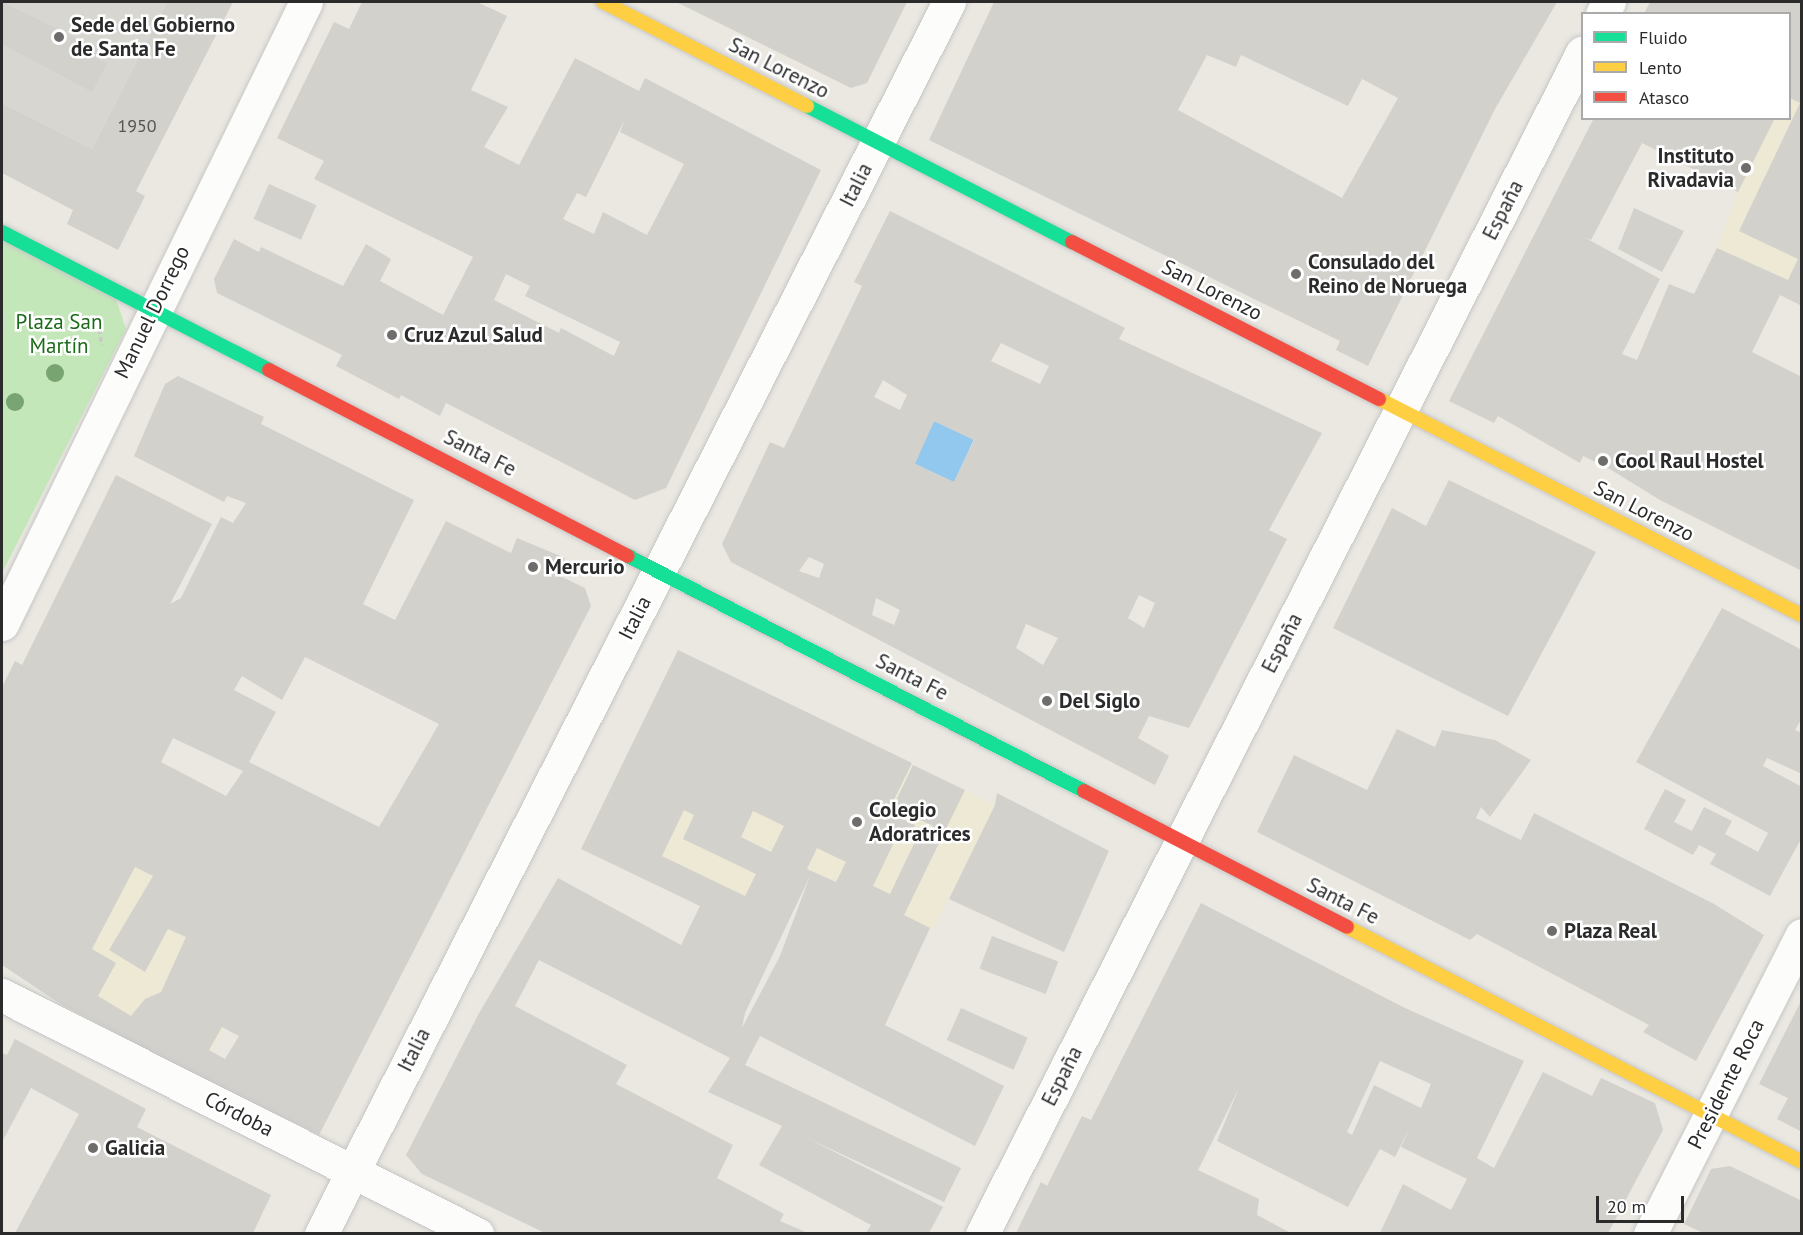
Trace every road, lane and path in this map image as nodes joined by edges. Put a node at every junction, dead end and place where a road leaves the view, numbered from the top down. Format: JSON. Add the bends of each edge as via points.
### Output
{"nodes":[{"id":1,"x":306,"y":2,"type":"edge"},
{"id":2,"x":603,"y":2,"type":"edge"},
{"id":3,"x":949,"y":2,"type":"edge"},
{"id":4,"x":1581,"y":55,"type":"edge"},
{"id":5,"x":877,"y":142,"type":"junction"},
{"id":6,"x":2,"y":232,"type":"edge"},
{"id":7,"x":153,"y":309,"type":"junction"},
{"id":8,"x":1401,"y":410,"type":"junction"},
{"id":9,"x":660,"y":569,"type":"junction"},
{"id":10,"x":1802,"y":615,"type":"edge"},
{"id":11,"x":2,"y":624,"type":"edge"},
{"id":12,"x":1182,"y":840,"type":"junction"},
{"id":13,"x":1802,"y":935,"type":"edge"},
{"id":14,"x":2,"y":995,"type":"edge"},
{"id":15,"x":1710,"y":1114,"type":"junction"},
{"id":16,"x":1802,"y":1162,"type":"edge"},
{"id":17,"x":352,"y":1171,"type":"junction"},
{"id":18,"x":321,"y":1233,"type":"edge"},
{"id":19,"x":477,"y":1233,"type":"edge"},
{"id":20,"x":982,"y":1233,"type":"edge"},
{"id":21,"x":1650,"y":1233,"type":"edge"}],
"edges":[{"from":1,"to":7,"type":"street","name":"Manuel Dorrego"},
{"from":2,"to":5,"type":"main road","name":"San Lorenzo"},
{"from":3,"to":5,"type":"street","name":"Italia"},
{"from":4,"to":8,"type":"street","name":"España"},
{"from":5,"to":8,"type":"main road","name":"San Lorenzo"},
{"from":5,"to":9,"type":"street","name":"Italia"},
{"from":6,"to":7,"type":"main road","name":"Santa Fe"},
{"from":7,"to":9,"type":"main road","name":"Santa Fe"},
{"from":7,"to":11,"type":"street","name":"Manuel Dorrego"},
{"from":8,"to":10,"type":"main road","name":"San Lorenzo"},
{"from":8,"to":12,"type":"street","name":"España"},
{"from":9,"to":12,"type":"main road","name":"Santa Fe"},
{"from":9,"to":17,"type":"street","name":"Italia"},
{"from":12,"to":15,"type":"main road","name":"Santa Fe"},
{"from":12,"to":20,"type":"street","name":"España"},
{"from":13,"to":15,"type":"street","name":"Presidente Roca"},
{"from":14,"to":17,"type":"street","name":"Córdoba"},
{"from":15,"to":16,"type":"main road","name":"Santa Fe"},
{"from":15,"to":21,"type":"street","name":"Presidente Roca"},
{"from":17,"to":18,"type":"street","name":"Italia"},
{"from":17,"to":19,"type":"street","name":"Córdoba"}]}
